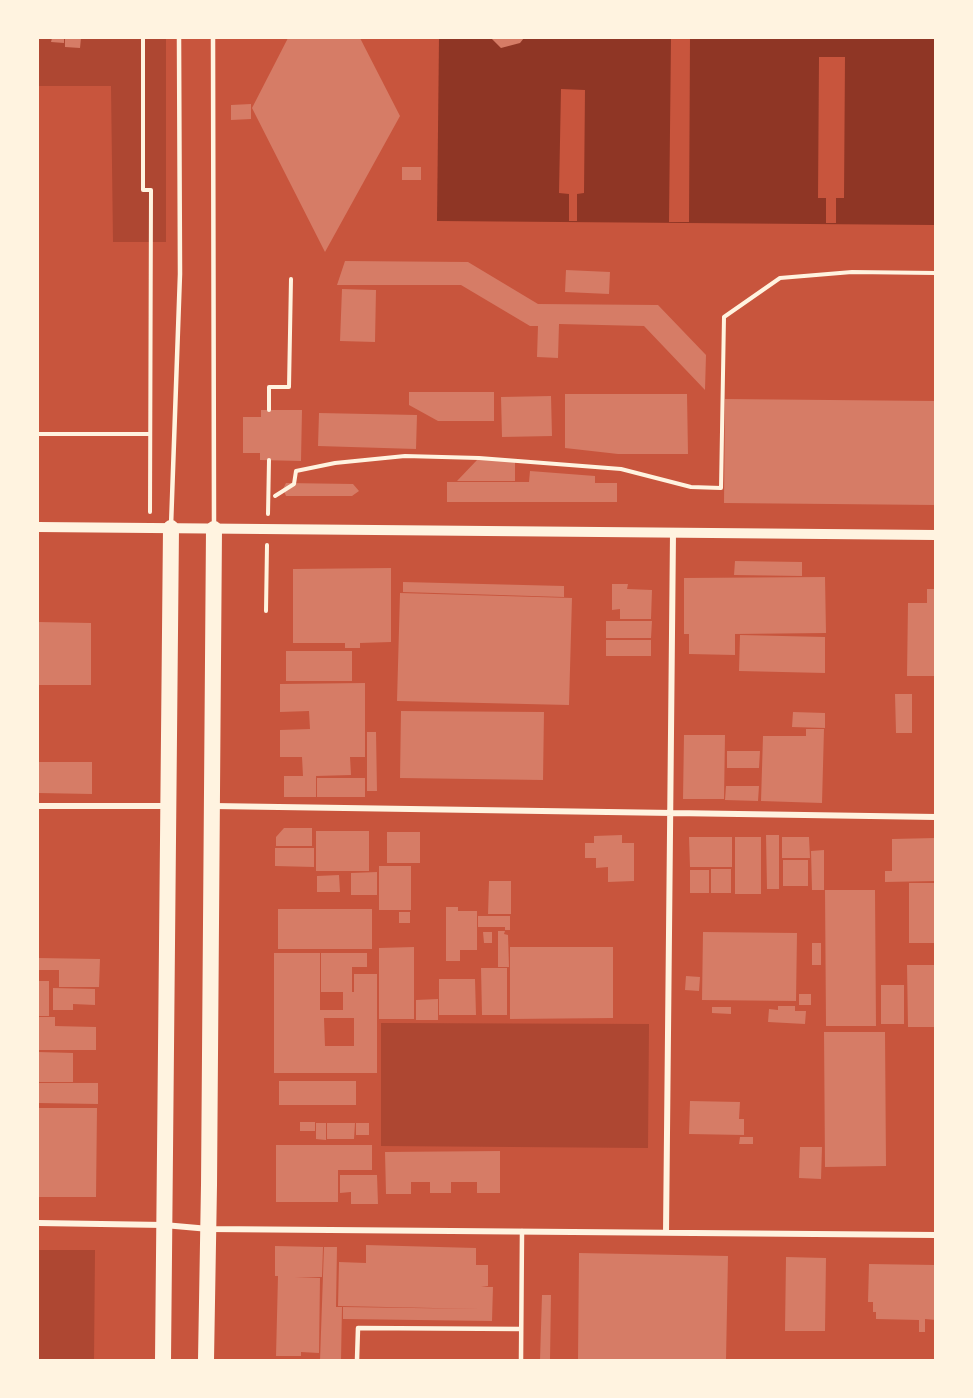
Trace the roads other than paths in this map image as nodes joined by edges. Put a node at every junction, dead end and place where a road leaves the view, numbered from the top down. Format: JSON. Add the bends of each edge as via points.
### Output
{"nodes":[{"id":1,"x":179,"y":38,"type":"edge"},
{"id":2,"x":213,"y":38,"type":"edge"},
{"id":3,"x":38,"y":527,"type":"edge"},
{"id":4,"x":171,"y":528,"type":"junction"},
{"id":5,"x":214,"y":529,"type":"junction"},
{"id":6,"x":673,"y":533,"type":"junction"},
{"id":7,"x":936,"y":535,"type":"edge"},
{"id":8,"x":38,"y":806,"type":"edge"},
{"id":9,"x":169,"y":806,"type":"junction"},
{"id":10,"x":213,"y":806,"type":"junction"},
{"id":11,"x":671,"y":813,"type":"junction"},
{"id":12,"x":936,"y":817,"type":"edge"},
{"id":13,"x":38,"y":1223,"type":"edge"},
{"id":14,"x":164,"y":1225,"type":"junction"},
{"id":15,"x":209,"y":1229,"type":"junction"},
{"id":16,"x":522,"y":1231,"type":"junction"},
{"id":17,"x":666,"y":1233,"type":"junction"},
{"id":18,"x":936,"y":1235,"type":"edge"},
{"id":19,"x":521,"y":1329,"type":"junction"},
{"id":20,"x":163,"y":1360,"type":"edge"},
{"id":21,"x":206,"y":1360,"type":"edge"},
{"id":22,"x":357,"y":1360,"type":"edge"},
{"id":23,"x":521,"y":1360,"type":"edge"}],
"edges":[{"from":1,"to":4,"type":"lane","via":[[180,274]]},
{"from":2,"to":5,"type":"lane"},
{"from":3,"to":4,"type":"street"},
{"from":4,"to":5,"type":"street"},
{"from":4,"to":9,"type":"highway"},
{"from":5,"to":6,"type":"street"},
{"from":5,"to":10,"type":"highway"},
{"from":6,"to":7,"type":"street"},
{"from":6,"to":11,"type":"street"},
{"from":8,"to":9,"type":"street"},
{"from":9,"to":14,"type":"highway"},
{"from":10,"to":11,"type":"street"},
{"from":10,"to":15,"type":"highway"},
{"from":11,"to":12,"type":"street"},
{"from":11,"to":17,"type":"street"},
{"from":13,"to":14,"type":"street"},
{"from":14,"to":15,"type":"street"},
{"from":14,"to":20,"type":"highway"},
{"from":15,"to":16,"type":"street"},
{"from":15,"to":21,"type":"highway"},
{"from":16,"to":17,"type":"street"},
{"from":16,"to":19,"type":"lane"},
{"from":17,"to":18,"type":"street"},
{"from":19,"to":22,"type":"lane","via":[[358,1328]]},
{"from":19,"to":23,"type":"lane"}]}
